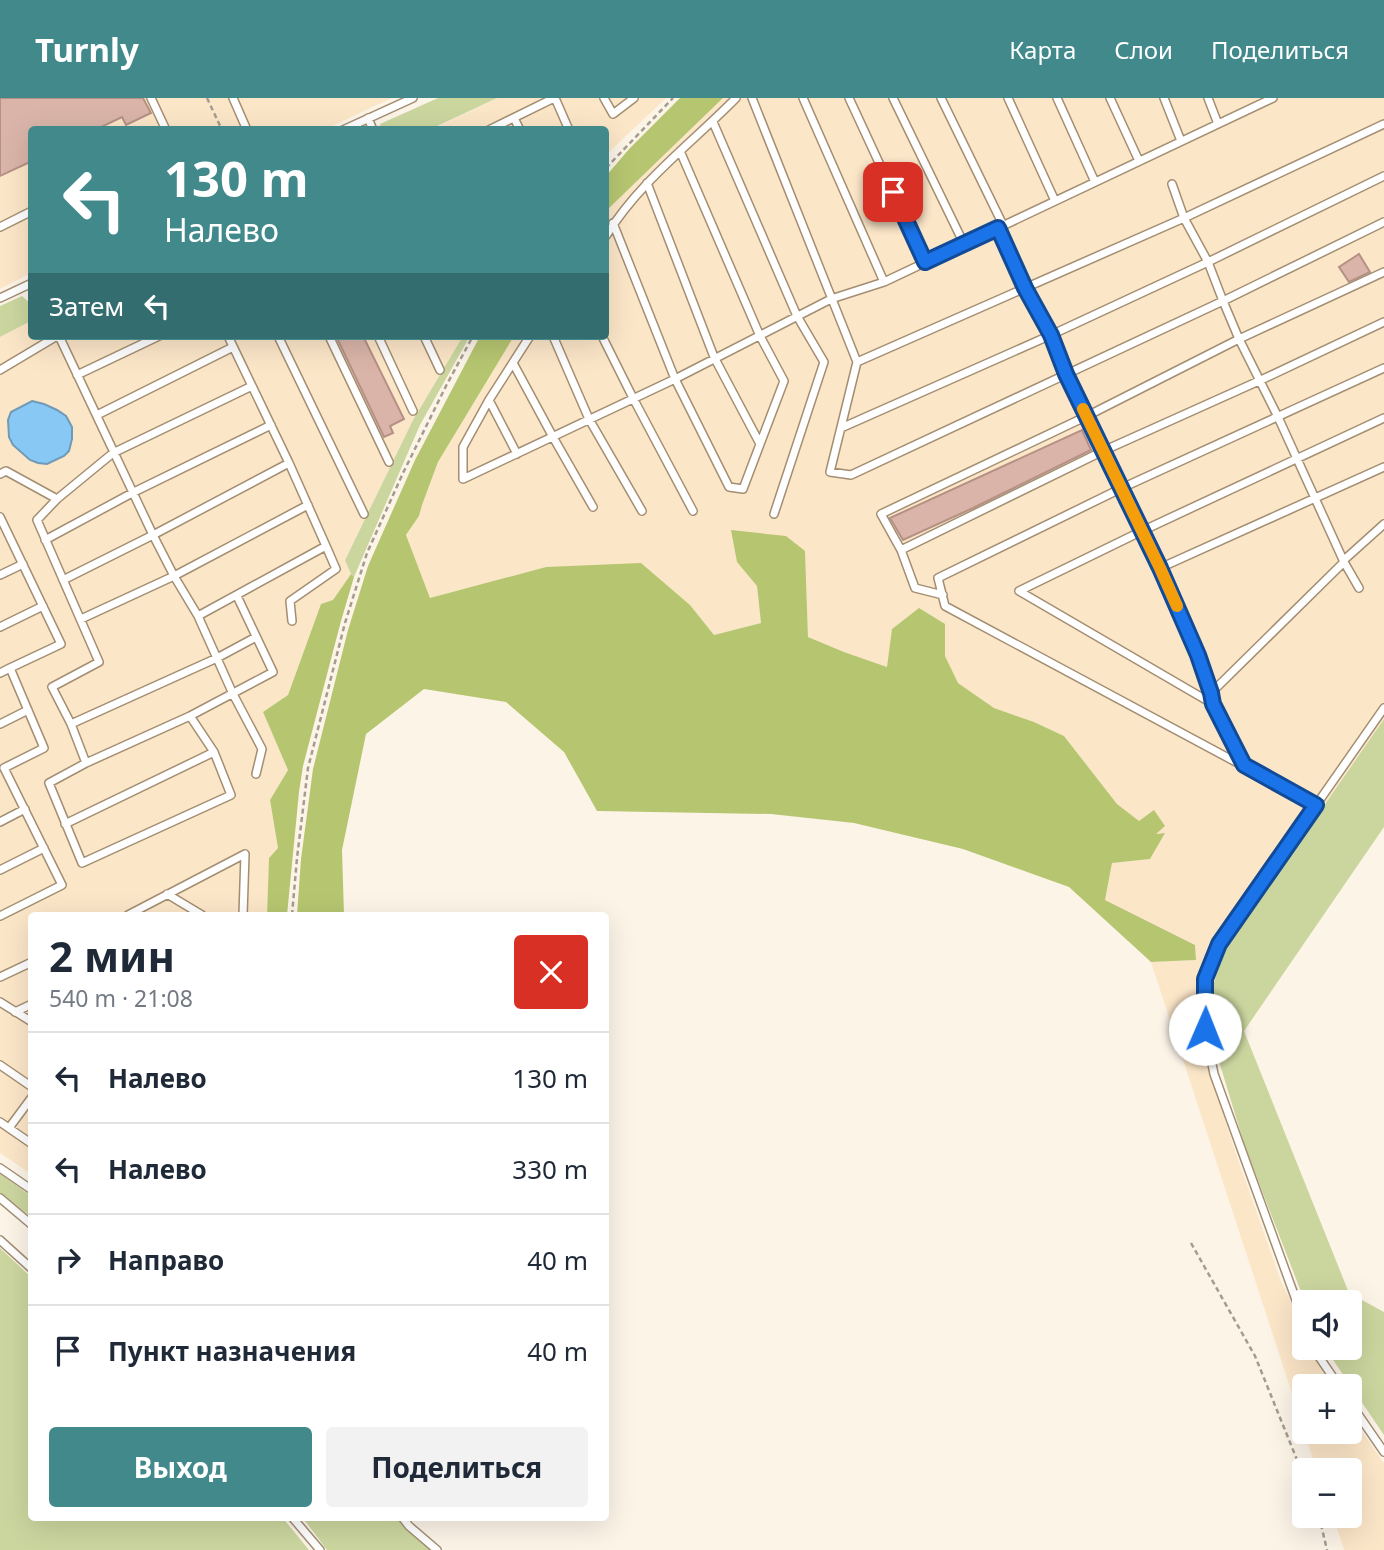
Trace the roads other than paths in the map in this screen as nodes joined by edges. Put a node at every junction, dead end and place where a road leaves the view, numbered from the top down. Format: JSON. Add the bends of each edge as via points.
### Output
{"nodes":[{"id":1,"x":151,"y":98,"type":"edge"},
{"id":2,"x":233,"y":98,"type":"edge"},
{"id":3,"x":412,"y":98,"type":"edge"},
{"id":4,"x":555,"y":98,"type":"edge"},
{"id":5,"x":604,"y":98,"type":"edge"},
{"id":6,"x":634,"y":98,"type":"edge"},
{"id":7,"x":736,"y":98,"type":"edge"},
{"id":8,"x":751,"y":98,"type":"edge"},
{"id":9,"x":803,"y":98,"type":"edge"},
{"id":10,"x":849,"y":98,"type":"edge"},
{"id":11,"x":893,"y":98,"type":"edge"},
{"id":12,"x":941,"y":98,"type":"edge"},
{"id":13,"x":1008,"y":98,"type":"edge"},
{"id":14,"x":1057,"y":98,"type":"edge"},
{"id":15,"x":1110,"y":98,"type":"edge"},
{"id":16,"x":1164,"y":98,"type":"edge"},
{"id":17,"x":1208,"y":98,"type":"edge"},
{"id":18,"x":1273,"y":98,"type":"edge"},
{"id":19,"x":1254,"y":102,"type":"edge"},
{"id":20,"x":368,"y":118,"type":"junction"},
{"id":21,"x":514,"y":118,"type":"junction"},
{"id":22,"x":713,"y":122,"type":"junction"},
{"id":23,"x":1218,"y":124,"type":"junction"},
{"id":24,"x":1384,"y":124,"type":"edge"},
{"id":25,"x":164,"y":126,"type":"edge"},
{"id":26,"x":246,"y":126,"type":"edge"},
{"id":27,"x":351,"y":126,"type":"edge"},
{"id":28,"x":371,"y":126,"type":"edge"},
{"id":29,"x":497,"y":126,"type":"edge"},
{"id":30,"x":518,"y":126,"type":"edge"},
{"id":31,"x":567,"y":126,"type":"edge"},
{"id":32,"x":1181,"y":141,"type":"junction"},
{"id":33,"x":681,"y":151,"type":"junction"},
{"id":34,"x":1139,"y":161,"type":"junction"},
{"id":35,"x":1384,"y":176,"type":"edge"},
{"id":36,"x":1095,"y":182,"type":"junction"},
{"id":37,"x":647,"y":183,"type":"junction"},
{"id":38,"x":1172,"y":184,"type":"dead end"},
{"id":39,"x":1055,"y":201,"type":"junction"},
{"id":40,"x":28,"y":213,"type":"edge"},
{"id":41,"x":1184,"y":218,"type":"junction"},
{"id":42,"x":1384,"y":222,"type":"edge"},
{"id":43,"x":613,"y":223,"type":"junction"},
{"id":44,"x":0,"y":226,"type":"edge"},
{"id":45,"x":1000,"y":226,"type":"junction"},
{"id":46,"x":609,"y":230,"type":"edge"},
{"id":47,"x":964,"y":244,"type":"junction"},
{"id":48,"x":1208,"y":261,"type":"junction"},
{"id":49,"x":925,"y":262,"type":"junction"},
{"id":50,"x":1384,"y":272,"type":"edge"},
{"id":51,"x":884,"y":282,"type":"junction"},
{"id":52,"x":28,"y":285,"type":"edge"},
{"id":53,"x":1025,"y":288,"type":"junction"},
{"id":54,"x":0,"y":298,"type":"edge"},
{"id":55,"x":831,"y":299,"type":"junction"},
{"id":56,"x":1223,"y":301,"type":"junction"},
{"id":57,"x":797,"y":316,"type":"junction"},
{"id":58,"x":1384,"y":322,"type":"edge"},
{"id":59,"x":1051,"y":335,"type":"junction"},
{"id":60,"x":760,"y":336,"type":"junction"},
{"id":61,"x":1239,"y":339,"type":"junction"},
{"id":62,"x":51,"y":340,"type":"edge"},
{"id":63,"x":60,"y":340,"type":"edge"},
{"id":64,"x":150,"y":340,"type":"edge"},
{"id":65,"x":230,"y":340,"type":"edge"},
{"id":66,"x":280,"y":340,"type":"edge"},
{"id":67,"x":331,"y":340,"type":"edge"},
{"id":68,"x":380,"y":340,"type":"edge"},
{"id":69,"x":426,"y":340,"type":"edge"},
{"id":70,"x":527,"y":340,"type":"edge"},
{"id":71,"x":555,"y":340,"type":"edge"},
{"id":72,"x":604,"y":340,"type":"edge"},
{"id":73,"x":233,"y":347,"type":"junction"},
{"id":74,"x":714,"y":358,"type":"junction"},
{"id":75,"x":857,"y":362,"type":"junction"},
{"id":76,"x":513,"y":363,"type":"junction"},
{"id":77,"x":1384,"y":368,"type":"edge"},
{"id":78,"x":0,"y":370,"type":"edge"},
{"id":79,"x":440,"y":370,"type":"dead end"},
{"id":80,"x":77,"y":374,"type":"junction"},
{"id":81,"x":1066,"y":374,"type":"junction"},
{"id":82,"x":675,"y":379,"type":"junction"},
{"id":83,"x":1261,"y":380,"type":"junction"},
{"id":84,"x":252,"y":386,"type":"junction"},
{"id":85,"x":633,"y":398,"type":"junction"},
{"id":86,"x":489,"y":400,"type":"junction"},
{"id":87,"x":414,"y":411,"type":"dead end"},
{"id":88,"x":97,"y":415,"type":"junction"},
{"id":89,"x":1087,"y":416,"type":"junction"},
{"id":90,"x":1278,"y":417,"type":"junction"},
{"id":91,"x":1384,"y":418,"type":"edge"},
{"id":92,"x":589,"y":419,"type":"junction"},
{"id":93,"x":271,"y":425,"type":"junction"},
{"id":94,"x":841,"y":428,"type":"junction"},
{"id":95,"x":553,"y":437,"type":"junction"},
{"id":96,"x":760,"y":444,"type":"junction"},
{"id":97,"x":1103,"y":451,"type":"junction"},
{"id":98,"x":113,"y":453,"type":"junction"},
{"id":99,"x":517,"y":454,"type":"junction"},
{"id":100,"x":1296,"y":459,"type":"junction"},
{"id":101,"x":389,"y":462,"type":"dead end"},
{"id":102,"x":289,"y":463,"type":"junction"},
{"id":103,"x":1384,"y":467,"type":"edge"},
{"id":104,"x":0,"y":474,"type":"edge"},
{"id":105,"x":1122,"y":488,"type":"junction"},
{"id":106,"x":134,"y":492,"type":"junction"},
{"id":107,"x":1315,"y":498,"type":"junction"},
{"id":108,"x":57,"y":499,"type":"junction"},
{"id":109,"x":308,"y":505,"type":"junction"},
{"id":110,"x":593,"y":507,"type":"dead end"},
{"id":111,"x":642,"y":511,"type":"dead end"},
{"id":112,"x":693,"y":511,"type":"dead end"},
{"id":113,"x":364,"y":514,"type":"dead end"},
{"id":114,"x":774,"y":514,"type":"dead end"},
{"id":115,"x":0,"y":517,"type":"edge"},
{"id":116,"x":1384,"y":524,"type":"edge"},
{"id":117,"x":2,"y":526,"type":"edge"},
{"id":118,"x":1142,"y":531,"type":"junction"},
{"id":119,"x":153,"y":535,"type":"junction"},
{"id":120,"x":45,"y":540,"type":"junction"},
{"id":121,"x":326,"y":547,"type":"junction"},
{"id":122,"x":901,"y":550,"type":"junction"},
{"id":123,"x":1344,"y":561,"type":"junction"},
{"id":124,"x":23,"y":564,"type":"junction"},
{"id":125,"x":1160,"y":568,"type":"junction"},
{"id":126,"x":0,"y":575,"type":"edge"},
{"id":127,"x":174,"y":576,"type":"junction"},
{"id":128,"x":63,"y":580,"type":"junction"},
{"id":129,"x":1359,"y":588,"type":"dead end"},
{"id":130,"x":943,"y":595,"type":"junction"},
{"id":131,"x":237,"y":596,"type":"junction"},
{"id":132,"x":43,"y":606,"type":"junction"},
{"id":133,"x":198,"y":616,"type":"junction"},
{"id":134,"x":81,"y":619,"type":"junction"},
{"id":135,"x":292,"y":621,"type":"dead end"},
{"id":136,"x":0,"y":627,"type":"edge"},
{"id":137,"x":256,"y":636,"type":"junction"},
{"id":138,"x":217,"y":658,"type":"junction"},
{"id":139,"x":9,"y":668,"type":"junction"},
{"id":140,"x":0,"y":673,"type":"edge"},
{"id":141,"x":1211,"y":693,"type":"junction"},
{"id":142,"x":233,"y":694,"type":"junction"},
{"id":143,"x":1213,"y":704,"type":"junction"},
{"id":144,"x":1384,"y":708,"type":"edge"},
{"id":145,"x":28,"y":710,"type":"junction"},
{"id":146,"x":190,"y":716,"type":"junction"},
{"id":147,"x":0,"y":724,"type":"edge"},
{"id":148,"x":71,"y":724,"type":"junction"},
{"id":149,"x":214,"y":752,"type":"junction"},
{"id":150,"x":86,"y":763,"type":"junction"},
{"id":151,"x":1244,"y":765,"type":"junction"},
{"id":152,"x":2,"y":769,"type":"edge"},
{"id":153,"x":256,"y":774,"type":"dead end"},
{"id":154,"x":1316,"y":805,"type":"junction"},
{"id":155,"x":25,"y":809,"type":"junction"},
{"id":156,"x":0,"y":822,"type":"edge"},
{"id":157,"x":65,"y":824,"type":"junction"},
{"id":158,"x":44,"y":848,"type":"junction"},
{"id":159,"x":0,"y":870,"type":"edge"},
{"id":160,"x":167,"y":894,"type":"junction"},
{"id":161,"x":134,"y":912,"type":"edge"},
{"id":162,"x":197,"y":912,"type":"edge"},
{"id":163,"x":243,"y":912,"type":"edge"},
{"id":164,"x":0,"y":916,"type":"edge"},
{"id":165,"x":28,"y":964,"type":"edge"},
{"id":166,"x":0,"y":977,"type":"edge"},
{"id":167,"x":0,"y":1002,"type":"edge"},
{"id":168,"x":28,"y":1006,"type":"edge"},
{"id":169,"x":16,"y":1012,"type":"junction"},
{"id":170,"x":28,"y":1020,"type":"edge"},
{"id":171,"x":0,"y":1065,"type":"edge"},
{"id":172,"x":28,"y":1084,"type":"edge"},
{"id":173,"x":28,"y":1102,"type":"edge"},
{"id":174,"x":0,"y":1122,"type":"edge"},
{"id":175,"x":9,"y":1128,"type":"junction"},
{"id":176,"x":28,"y":1141,"type":"edge"},
{"id":177,"x":0,"y":1168,"type":"edge"},
{"id":178,"x":28,"y":1187,"type":"edge"},
{"id":179,"x":0,"y":1198,"type":"edge"},
{"id":180,"x":28,"y":1221,"type":"edge"},
{"id":181,"x":0,"y":1240,"type":"edge"},
{"id":182,"x":28,"y":1265,"type":"edge"},
{"id":183,"x":1292,"y":1290,"type":"edge"},
{"id":184,"x":1362,"y":1420,"type":"edge"},
{"id":185,"x":1384,"y":1452,"type":"edge"},
{"id":186,"x":295,"y":1521,"type":"edge"},
{"id":187,"x":405,"y":1521,"type":"edge"},
{"id":188,"x":320,"y":1550,"type":"edge"},
{"id":189,"x":436,"y":1550,"type":"edge"}],
"edges":[{"from":1,"to":25,"type":"lane"},
{"from":2,"to":26,"type":"lane"},
{"from":3,"to":20,"type":"lane"},
{"from":4,"to":21,"type":"lane"},
{"from":4,"to":31,"type":"lane"},
{"from":5,"to":6,"type":"lane","via":[[613,114]]},
{"from":7,"to":22,"type":"lane"},
{"from":8,"to":55,"type":"lane"},
{"from":9,"to":51,"type":"lane"},
{"from":10,"to":49,"type":"lane"},
{"from":11,"to":47,"type":"lane"},
{"from":12,"to":45,"type":"lane"},
{"from":13,"to":39,"type":"lane"},
{"from":14,"to":36,"type":"lane"},
{"from":15,"to":34,"type":"lane"},
{"from":16,"to":32,"type":"lane"},
{"from":17,"to":23,"type":"lane"},
{"from":18,"to":19,"type":"lane"},
{"from":19,"to":23,"type":"lane"},
{"from":20,"to":27,"type":"lane"},
{"from":20,"to":28,"type":"lane"},
{"from":21,"to":29,"type":"lane"},
{"from":21,"to":30,"type":"lane"},
{"from":22,"to":33,"type":"lane"},
{"from":22,"to":57,"type":"lane"},
{"from":23,"to":32,"type":"lane"},
{"from":24,"to":41,"type":"lane"},
{"from":32,"to":34,"type":"lane"},
{"from":33,"to":37,"type":"lane"},
{"from":33,"to":60,"type":"lane"},
{"from":34,"to":36,"type":"lane"},
{"from":35,"to":48,"type":"lane"},
{"from":36,"to":39,"type":"lane"},
{"from":37,"to":43,"type":"lane"},
{"from":37,"to":74,"type":"lane"},
{"from":38,"to":41,"type":"lane"},
{"from":39,"to":45,"type":"lane"},
{"from":40,"to":44,"type":"lane"},
{"from":41,"to":48,"type":"lane"},
{"from":41,"to":53,"type":"lane"},
{"from":42,"to":56,"type":"lane"},
{"from":43,"to":46,"type":"lane"},
{"from":43,"to":82,"type":"lane"},
{"from":45,"to":47,"type":"lane"},
{"from":45,"to":53,"type":"lane"},
{"from":47,"to":49,"type":"lane"},
{"from":48,"to":56,"type":"lane"},
{"from":48,"to":59,"type":"lane"},
{"from":49,"to":51,"type":"lane"},
{"from":50,"to":61,"type":"lane"},
{"from":51,"to":55,"type":"lane"},
{"from":52,"to":54,"type":"lane"},
{"from":53,"to":59,"type":"lane"},
{"from":53,"to":75,"type":"lane"},
{"from":55,"to":57,"type":"lane"},
{"from":55,"to":75,"type":"lane"},
{"from":56,"to":61,"type":"lane"},
{"from":56,"to":81,"type":"lane"},
{"from":57,"to":60,"type":"lane"},
{"from":57,"to":114,"type":"lane","via":[[824,362]]},
{"from":58,"to":83,"type":"lane"},
{"from":59,"to":81,"type":"lane"},
{"from":59,"to":94,"type":"lane"},
{"from":60,"to":74,"type":"lane"},
{"from":60,"to":96,"type":"lane","via":[[784,381]]},
{"from":61,"to":83,"type":"lane"},
{"from":61,"to":89,"type":"lane"},
{"from":62,"to":78,"type":"lane"},
{"from":63,"to":80,"type":"lane"},
{"from":64,"to":80,"type":"lane"},
{"from":65,"to":73,"type":"lane"},
{"from":66,"to":113,"type":"lane"},
{"from":67,"to":101,"type":"lane"},
{"from":68,"to":87,"type":"lane"},
{"from":69,"to":79,"type":"lane"},
{"from":70,"to":76,"type":"lane"},
{"from":71,"to":92,"type":"lane"},
{"from":72,"to":85,"type":"lane"},
{"from":73,"to":84,"type":"lane"},
{"from":73,"to":88,"type":"lane"},
{"from":74,"to":82,"type":"lane"},
{"from":74,"to":96,"type":"lane"},
{"from":75,"to":94,"type":"lane"},
{"from":76,"to":86,"type":"lane"},
{"from":76,"to":95,"type":"lane"},
{"from":77,"to":90,"type":"lane"},
{"from":80,"to":88,"type":"lane"},
{"from":81,"to":89,"type":"lane"},
{"from":81,"to":94,"type":"lane","via":[[851,475],[830,472]]},
{"from":82,"to":85,"type":"lane"},
{"from":82,"to":96,"type":"lane","via":[[729,487],[743,489]]},
{"from":83,"to":90,"type":"lane"},
{"from":83,"to":97,"type":"lane"},
{"from":84,"to":93,"type":"lane"},
{"from":84,"to":98,"type":"lane"},
{"from":85,"to":92,"type":"lane"},
{"from":85,"to":112,"type":"lane"},
{"from":86,"to":99,"type":"lane"},
{"from":86,"to":99,"type":"lane","via":[[463,447],[463,480]]},
{"from":88,"to":98,"type":"lane"},
{"from":89,"to":97,"type":"lane"},
{"from":89,"to":122,"type":"lane","via":[[881,514]]},
{"from":90,"to":100,"type":"lane"},
{"from":90,"to":105,"type":"lane"},
{"from":91,"to":100,"type":"lane"},
{"from":92,"to":95,"type":"lane"},
{"from":92,"to":111,"type":"lane"},
{"from":93,"to":102,"type":"lane"},
{"from":93,"to":106,"type":"lane"},
{"from":95,"to":99,"type":"lane"},
{"from":95,"to":110,"type":"lane"},
{"from":97,"to":105,"type":"lane"},
{"from":97,"to":122,"type":"lane"},
{"from":98,"to":106,"type":"lane"},
{"from":98,"to":108,"type":"lane"},
{"from":100,"to":107,"type":"lane"},
{"from":100,"to":118,"type":"lane"},
{"from":102,"to":109,"type":"lane"},
{"from":102,"to":119,"type":"lane"},
{"from":103,"to":107,"type":"lane"},
{"from":104,"to":108,"type":"lane","via":[[5,471]]},
{"from":105,"to":118,"type":"lane"},
{"from":105,"to":130,"type":"lane","via":[[938,578]]},
{"from":106,"to":119,"type":"lane"},
{"from":106,"to":120,"type":"lane"},
{"from":107,"to":123,"type":"lane"},
{"from":107,"to":125,"type":"lane"},
{"from":108,"to":120,"type":"lane","via":[[37,520]]},
{"from":109,"to":121,"type":"lane"},
{"from":109,"to":127,"type":"lane"},
{"from":115,"to":117,"type":"lane"},
{"from":116,"to":123,"type":"lane"},
{"from":117,"to":124,"type":"lane"},
{"from":118,"to":125,"type":"lane"},
{"from":118,"to":143,"type":"lane","via":[[1019,591]]},
{"from":119,"to":127,"type":"lane"},
{"from":119,"to":128,"type":"lane"},
{"from":120,"to":128,"type":"lane"},
{"from":121,"to":131,"type":"lane"},
{"from":121,"to":135,"type":"lane","via":[[336,569],[290,601]]},
{"from":122,"to":130,"type":"lane","via":[[915,588]]},
{"from":123,"to":129,"type":"lane"},
{"from":123,"to":141,"type":"lane"},
{"from":124,"to":126,"type":"lane"},
{"from":124,"to":132,"type":"lane"},
{"from":125,"to":141,"type":"lane"},
{"from":127,"to":133,"type":"lane"},
{"from":127,"to":134,"type":"lane"},
{"from":128,"to":134,"type":"lane"},
{"from":130,"to":151,"type":"lane","via":[[945,606]]},
{"from":131,"to":133,"type":"lane"},
{"from":131,"to":137,"type":"lane"},
{"from":132,"to":136,"type":"lane"},
{"from":132,"to":139,"type":"lane","via":[[61,644]]},
{"from":133,"to":138,"type":"lane"},
{"from":134,"to":148,"type":"lane","via":[[99,662],[52,687]]},
{"from":137,"to":138,"type":"lane"},
{"from":137,"to":142,"type":"lane","via":[[273,672]]},
{"from":138,"to":142,"type":"lane"},
{"from":138,"to":148,"type":"lane"},
{"from":139,"to":140,"type":"lane"},
{"from":139,"to":145,"type":"lane"},
{"from":141,"to":143,"type":"lane"},
{"from":142,"to":146,"type":"lane"},
{"from":142,"to":153,"type":"lane","via":[[262,749]]},
{"from":143,"to":151,"type":"lane"},
{"from":144,"to":154,"type":"lane"},
{"from":145,"to":147,"type":"lane"},
{"from":145,"to":152,"type":"lane","via":[[44,748]]},
{"from":146,"to":149,"type":"lane"},
{"from":146,"to":150,"type":"lane"},
{"from":148,"to":150,"type":"lane"},
{"from":149,"to":157,"type":"lane"},
{"from":149,"to":157,"type":"lane","via":[[230,795],[82,863]]},
{"from":150,"to":157,"type":"lane","via":[[49,783]]},
{"from":151,"to":154,"type":"lane"},
{"from":152,"to":155,"type":"lane"},
{"from":154,"to":183,"type":"lane","via":[[1219,944],[1205,979],[1205,1029],[1214,1074]]},
{"from":155,"to":156,"type":"lane"},
{"from":155,"to":158,"type":"lane"},
{"from":158,"to":159,"type":"lane"},
{"from":158,"to":164,"type":"lane","via":[[62,885]]},
{"from":160,"to":161,"type":"lane"},
{"from":160,"to":162,"type":"lane"},
{"from":160,"to":163,"type":"lane","via":[[244,855]]},
{"from":165,"to":166,"type":"lane"},
{"from":167,"to":169,"type":"lane"},
{"from":168,"to":169,"type":"lane"},
{"from":169,"to":170,"type":"lane"},
{"from":171,"to":172,"type":"lane"},
{"from":173,"to":175,"type":"lane"},
{"from":174,"to":175,"type":"lane"},
{"from":175,"to":176,"type":"lane"},
{"from":177,"to":178,"type":"lane"},
{"from":179,"to":180,"type":"lane"},
{"from":181,"to":182,"type":"lane"},
{"from":184,"to":185,"type":"lane"},
{"from":186,"to":188,"type":"lane"},
{"from":187,"to":189,"type":"lane"}]}
